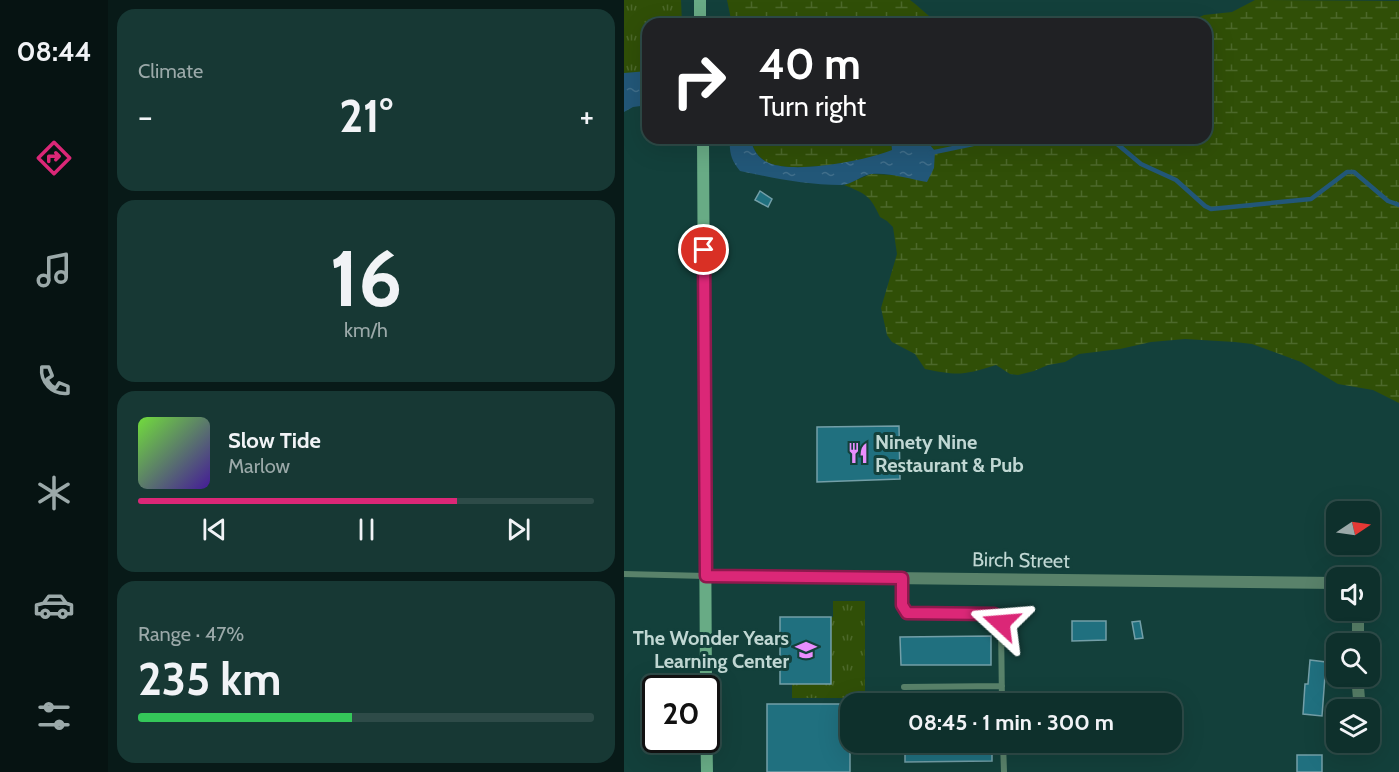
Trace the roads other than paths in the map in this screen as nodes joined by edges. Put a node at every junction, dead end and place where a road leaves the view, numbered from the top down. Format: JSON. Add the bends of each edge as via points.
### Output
{"nodes":[{"id":1,"x":700,"y":0,"type":"edge"},
{"id":2,"x":700,"y":18,"type":"edge"},
{"id":3,"x":703,"y":144,"type":"edge"},
{"id":4,"x":624,"y":574,"type":"edge"},
{"id":5,"x":706,"y":576,"type":"junction"},
{"id":6,"x":902,"y":578,"type":"junction"},
{"id":7,"x":1326,"y":583,"type":"edge"},
{"id":8,"x":706,"y":675,"type":"edge"},
{"id":9,"x":1002,"y":686,"type":"junction"},
{"id":10,"x":904,"y":687,"type":"dead end"},
{"id":11,"x":1002,"y":693,"type":"edge"},
{"id":12,"x":707,"y":753,"type":"edge"},
{"id":13,"x":1003,"y":753,"type":"edge"},
{"id":14,"x":707,"y":772,"type":"edge"},
{"id":15,"x":1004,"y":772,"type":"edge"}],
"edges":[{"from":1,"to":2,"type":"main road"},
{"from":3,"to":5,"type":"main road"},
{"from":4,"to":5,"type":"lane"},
{"from":5,"to":6,"type":"street","name":"Birch Street"},
{"from":5,"to":8,"type":"main road"},
{"from":6,"to":7,"type":"street","name":"Birch Street"},
{"from":6,"to":9,"type":"lane","via":[[902,605],[907,613],[998,616]]},
{"from":9,"to":10,"type":"lane"},
{"from":9,"to":11,"type":"lane"},
{"from":12,"to":14,"type":"main road"},
{"from":13,"to":15,"type":"lane"}]}
